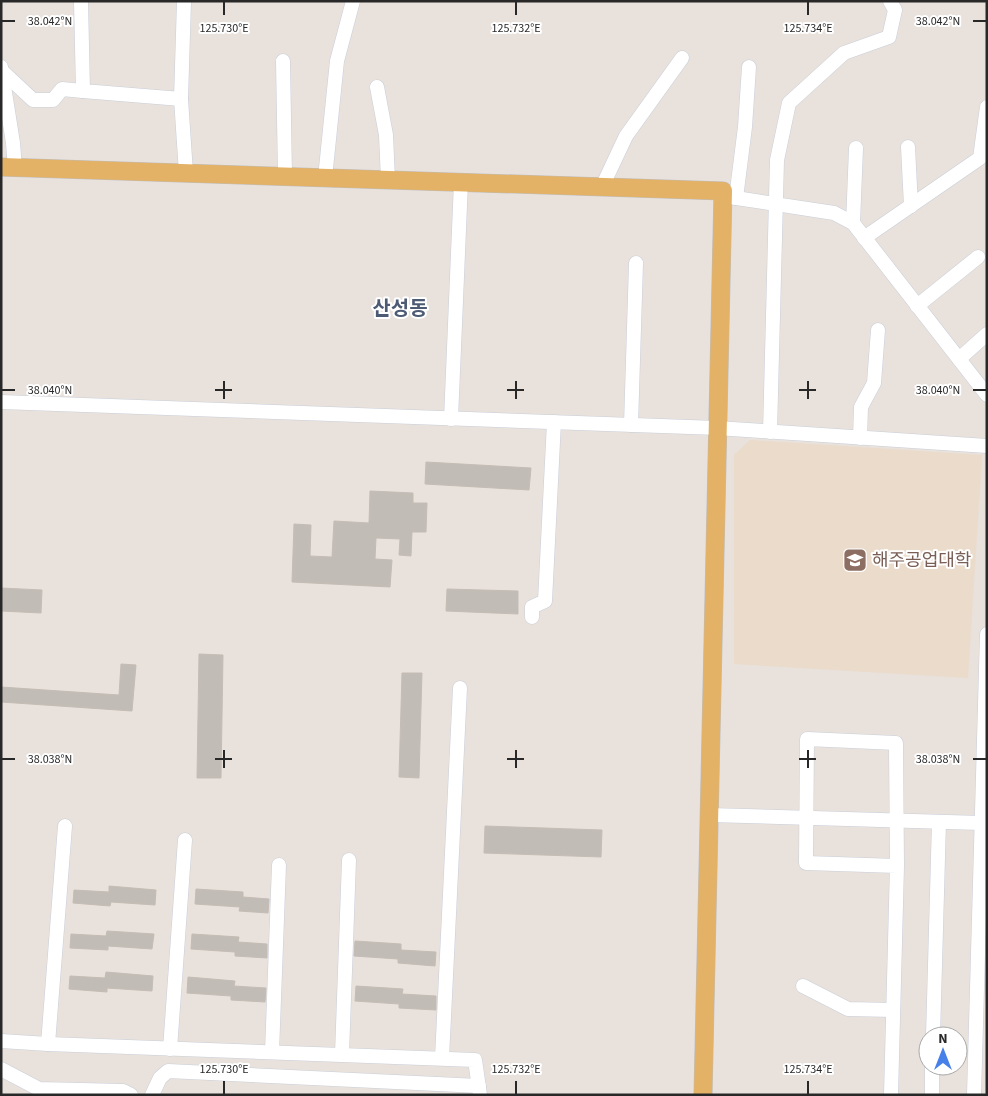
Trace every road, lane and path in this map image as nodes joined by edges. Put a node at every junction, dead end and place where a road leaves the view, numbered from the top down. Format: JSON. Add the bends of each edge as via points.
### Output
{"nodes":[{"id":1,"x":81,"y":1,"type":"edge"},
{"id":2,"x":184,"y":1,"type":"edge"},
{"id":3,"x":353,"y":1,"type":"edge"},
{"id":4,"x":890,"y":1,"type":"edge"},
{"id":5,"x":682,"y":58,"type":"dead end"},
{"id":6,"x":283,"y":61,"type":"dead end"},
{"id":7,"x":749,"y":67,"type":"dead end"},
{"id":8,"x":2,"y":69,"type":"edge"},
{"id":9,"x":377,"y":87,"type":"dead end"},
{"id":10,"x":83,"y":91,"type":"junction"},
{"id":11,"x":181,"y":99,"type":"junction"},
{"id":12,"x":987,"y":107,"type":"edge"},
{"id":13,"x":908,"y":147,"type":"dead end"},
{"id":14,"x":856,"y":148,"type":"dead end"},
{"id":15,"x":8,"y":167,"type":"edge"},
{"id":16,"x":186,"y":173,"type":"junction"},
{"id":17,"x":285,"y":176,"type":"junction"},
{"id":18,"x":325,"y":178,"type":"junction"},
{"id":19,"x":388,"y":180,"type":"junction"},
{"id":20,"x":461,"y":182,"type":"junction"},
{"id":21,"x":602,"y":187,"type":"junction"},
{"id":22,"x":729,"y":197,"type":"junction"},
{"id":23,"x":775,"y":204,"type":"junction"},
{"id":24,"x":911,"y":206,"type":"junction"},
{"id":25,"x":853,"y":223,"type":"junction"},
{"id":26,"x":864,"y":238,"type":"junction"},
{"id":27,"x":978,"y":257,"type":"dead end"},
{"id":28,"x":636,"y":263,"type":"dead end"},
{"id":29,"x":917,"y":306,"type":"junction"},
{"id":30,"x":878,"y":330,"type":"dead end"},
{"id":31,"x":987,"y":334,"type":"edge"},
{"id":32,"x":959,"y":359,"type":"junction"},
{"id":33,"x":987,"y":395,"type":"edge"},
{"id":34,"x":1,"y":402,"type":"edge"},
{"id":35,"x":451,"y":419,"type":"junction"},
{"id":36,"x":554,"y":422,"type":"junction"},
{"id":37,"x":631,"y":425,"type":"junction"},
{"id":38,"x":718,"y":428,"type":"junction"},
{"id":39,"x":770,"y":432,"type":"junction"},
{"id":40,"x":860,"y":438,"type":"junction"},
{"id":41,"x":987,"y":446,"type":"edge"},
{"id":42,"x":532,"y":617,"type":"dead end"},
{"id":43,"x":987,"y":634,"type":"edge"},
{"id":44,"x":460,"y":688,"type":"dead end"},
{"id":45,"x":709,"y":815,"type":"junction"},
{"id":46,"x":806,"y":818,"type":"junction"},
{"id":47,"x":897,"y":821,"type":"junction"},
{"id":48,"x":939,"y":822,"type":"junction"},
{"id":49,"x":981,"y":823,"type":"junction"},
{"id":50,"x":65,"y":826,"type":"dead end"},
{"id":51,"x":185,"y":840,"type":"dead end"},
{"id":52,"x":349,"y":860,"type":"dead end"},
{"id":53,"x":279,"y":865,"type":"dead end"},
{"id":54,"x":897,"y":866,"type":"junction"},
{"id":55,"x":804,"y":986,"type":"dead end"},
{"id":56,"x":893,"y":1010,"type":"junction"},
{"id":57,"x":933,"y":1026,"type":"edge"},
{"id":58,"x":1,"y":1041,"type":"edge"},
{"id":59,"x":48,"y":1044,"type":"junction"},
{"id":60,"x":170,"y":1048,"type":"junction"},
{"id":61,"x":272,"y":1052,"type":"junction"},
{"id":62,"x":342,"y":1054,"type":"junction"},
{"id":63,"x":442,"y":1058,"type":"junction"},
{"id":64,"x":1,"y":1069,"type":"edge"},
{"id":65,"x":932,"y":1076,"type":"edge"},
{"id":66,"x":479,"y":1090,"type":"edge"},
{"id":67,"x":131,"y":1095,"type":"edge"},
{"id":68,"x":152,"y":1095,"type":"edge"},
{"id":69,"x":702,"y":1095,"type":"edge"},
{"id":70,"x":891,"y":1095,"type":"edge"},
{"id":71,"x":932,"y":1095,"type":"edge"},
{"id":72,"x":974,"y":1095,"type":"edge"}],
"edges":[{"from":1,"to":10,"type":"street"},
{"from":2,"to":11,"type":"street"},
{"from":3,"to":18,"type":"street","via":[[337,61]]},
{"from":4,"to":23,"type":"street","via":[[895,10],[889,37],[844,53],[788,102],[777,160]]},
{"from":5,"to":21,"type":"street","via":[[626,136]]},
{"from":6,"to":17,"type":"street"},
{"from":7,"to":22,"type":"street","via":[[745,127]]},
{"from":8,"to":10,"type":"street","via":[[34,100],[53,100],[62,89]]},
{"from":8,"to":15,"type":"street","via":[[13,143]]},
{"from":9,"to":19,"type":"street","via":[[386,135]]},
{"from":10,"to":11,"type":"street"},
{"from":11,"to":16,"type":"street"},
{"from":12,"to":24,"type":"street","via":[[980,158]]},
{"from":13,"to":24,"type":"street"},
{"from":14,"to":25,"type":"street"},
{"from":15,"to":16,"type":"main road"},
{"from":16,"to":17,"type":"main road"},
{"from":17,"to":18,"type":"main road"},
{"from":18,"to":19,"type":"main road"},
{"from":19,"to":20,"type":"main road"},
{"from":20,"to":21,"type":"main road"},
{"from":20,"to":35,"type":"street"},
{"from":21,"to":22,"type":"main road","via":[[723,191]]},
{"from":22,"to":23,"type":"street"},
{"from":22,"to":38,"type":"main road"},
{"from":23,"to":25,"type":"street","via":[[834,213]]},
{"from":23,"to":39,"type":"street"},
{"from":24,"to":26,"type":"street"},
{"from":25,"to":26,"type":"street"},
{"from":26,"to":29,"type":"street"},
{"from":27,"to":29,"type":"street"},
{"from":28,"to":37,"type":"street"},
{"from":29,"to":32,"type":"street"},
{"from":30,"to":40,"type":"street","via":[[874,383],[860,407]]},
{"from":31,"to":32,"type":"street"},
{"from":32,"to":33,"type":"street"},
{"from":34,"to":35,"type":"street"},
{"from":35,"to":36,"type":"street"},
{"from":36,"to":37,"type":"street"},
{"from":36,"to":42,"type":"street","via":[[545,601],[532,608]]},
{"from":37,"to":38,"type":"street"},
{"from":38,"to":39,"type":"street"},
{"from":38,"to":45,"type":"main road"},
{"from":39,"to":40,"type":"street"},
{"from":40,"to":41,"type":"street"},
{"from":43,"to":49,"type":"street"},
{"from":44,"to":63,"type":"street"},
{"from":45,"to":46,"type":"street"},
{"from":45,"to":69,"type":"main road"},
{"from":46,"to":47,"type":"street"},
{"from":46,"to":47,"type":"street","via":[[807,739],[896,743]]},
{"from":46,"to":54,"type":"street","via":[[806,863]]},
{"from":47,"to":48,"type":"street"},
{"from":47,"to":54,"type":"street"},
{"from":48,"to":49,"type":"street"},
{"from":48,"to":57,"type":"street"},
{"from":49,"to":72,"type":"street"},
{"from":50,"to":59,"type":"street"},
{"from":51,"to":60,"type":"street"},
{"from":52,"to":62,"type":"street"},
{"from":53,"to":61,"type":"street"},
{"from":54,"to":56,"type":"street"},
{"from":55,"to":56,"type":"street","via":[[848,1009]]},
{"from":56,"to":70,"type":"street"},
{"from":58,"to":59,"type":"street"},
{"from":59,"to":60,"type":"street"},
{"from":60,"to":61,"type":"street"},
{"from":61,"to":62,"type":"street"},
{"from":62,"to":63,"type":"street"},
{"from":63,"to":66,"type":"street","via":[[475,1060]]},
{"from":64,"to":67,"type":"street","via":[[39,1089],[123,1091]]},
{"from":65,"to":71,"type":"street"},
{"from":66,"to":68,"type":"street","via":[[168,1071],[160,1078]]}]}
